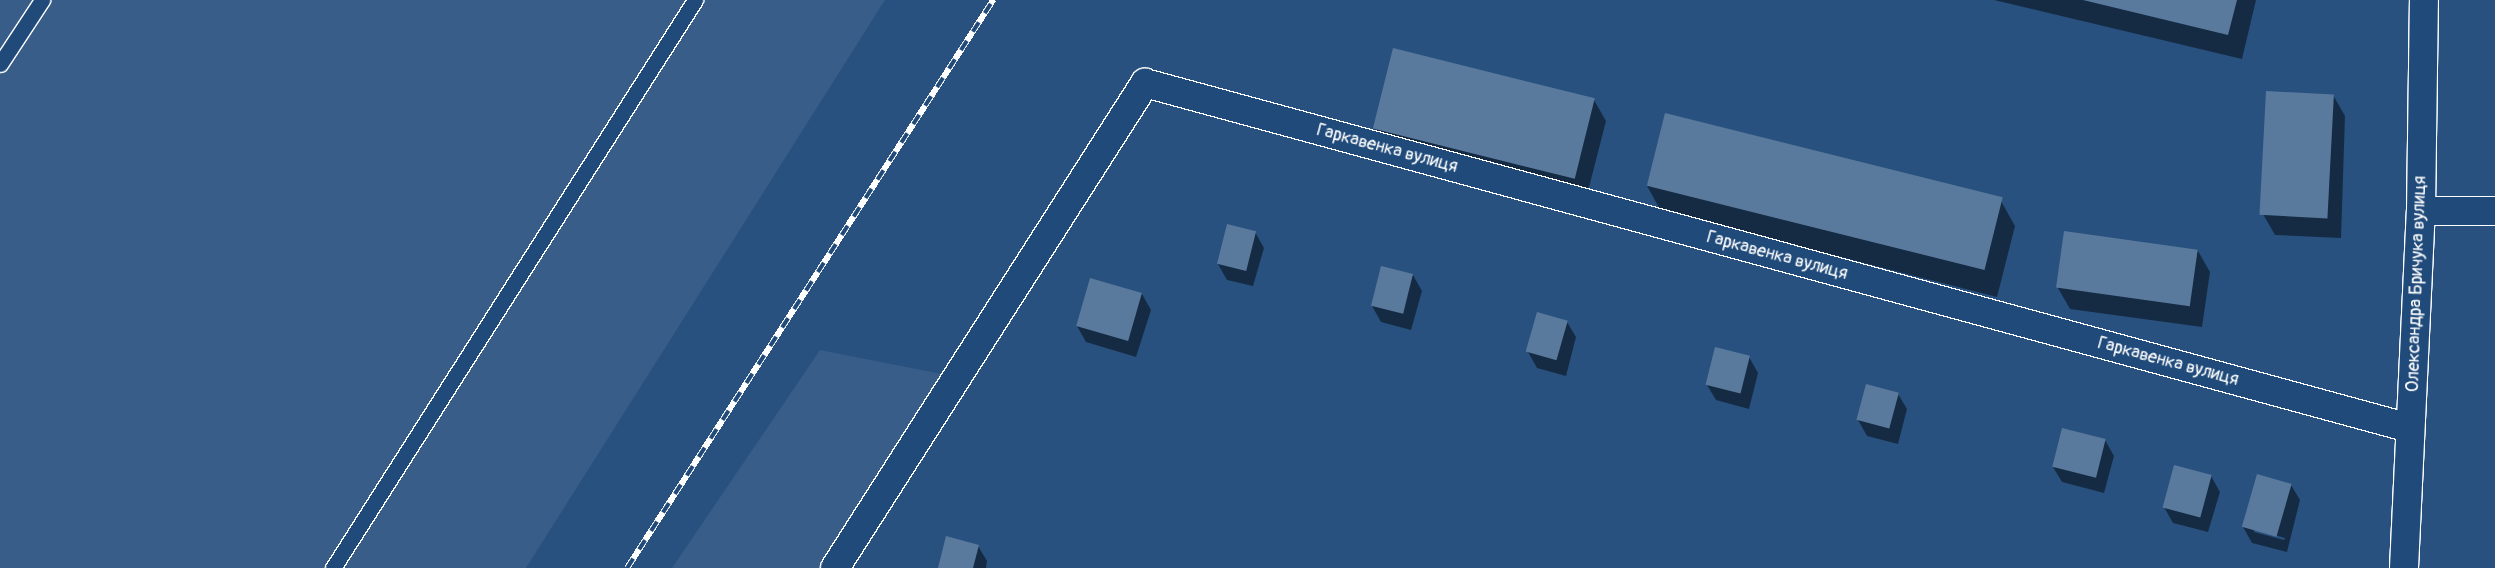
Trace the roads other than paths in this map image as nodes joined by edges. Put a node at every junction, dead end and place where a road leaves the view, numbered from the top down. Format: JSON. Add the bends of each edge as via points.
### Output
{"nodes":[{"id":1,"x":42,"y":0,"type":"edge"},
{"id":2,"x":694,"y":0,"type":"edge"},
{"id":3,"x":2424,"y":0,"type":"edge"},
{"id":4,"x":0,"y":64,"type":"edge"},
{"id":5,"x":2421,"y":211,"type":"junction"},
{"id":6,"x":2495,"y":211,"type":"edge"},
{"id":7,"x":2410,"y":428,"type":"junction"},
{"id":8,"x":333,"y":568,"type":"edge"},
{"id":9,"x":835,"y":568,"type":"edge"},
{"id":10,"x":2404,"y":568,"type":"edge"}],
"edges":[{"from":1,"to":4,"type":"lane"},
{"from":2,"to":8,"type":"lane"},
{"from":3,"to":5,"type":"street","name":"Олександра Бричука вулиця"},
{"from":5,"to":6,"type":"street"},
{"from":5,"to":7,"type":"street","name":"Олександра Бричука вулиця"},
{"from":7,"to":9,"type":"street","name":"Гаркавенка вулиця","via":[[1145,83]]},
{"from":7,"to":10,"type":"street","name":"Олександра Бричука вулиця"}]}
